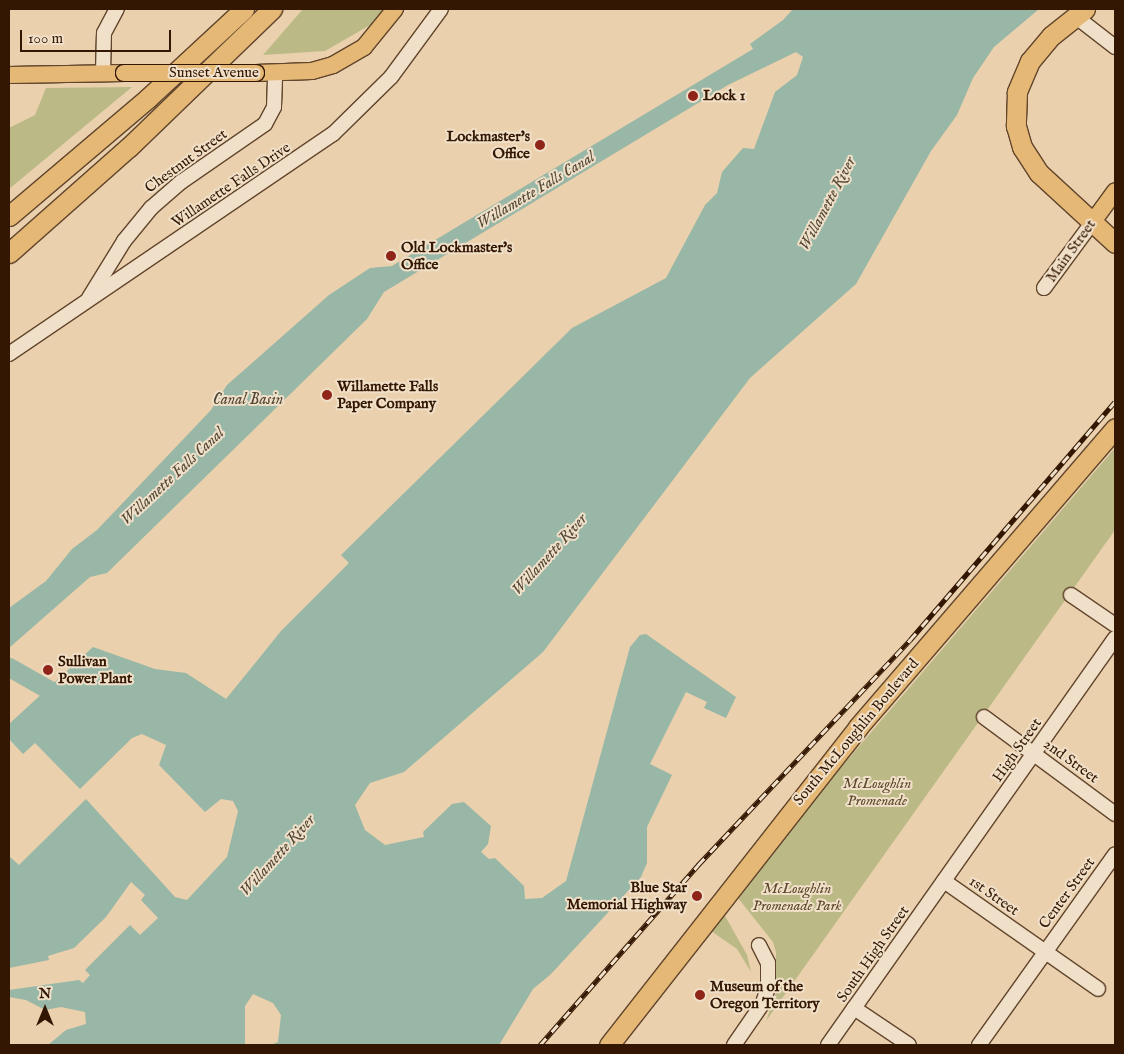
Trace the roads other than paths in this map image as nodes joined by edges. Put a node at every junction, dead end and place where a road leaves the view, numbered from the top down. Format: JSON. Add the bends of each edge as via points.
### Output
{"nodes":[{"id":1,"x":117,"y":9,"type":"edge"},
{"id":2,"x":244,"y":9,"type":"edge"},
{"id":3,"x":272,"y":9,"type":"edge"},
{"id":4,"x":394,"y":9,"type":"edge"},
{"id":5,"x":441,"y":9,"type":"edge"},
{"id":6,"x":1080,"y":12,"type":"edge"},
{"id":7,"x":1115,"y":47,"type":"edge"},
{"id":8,"x":275,"y":72,"type":"junction"},
{"id":9,"x":103,"y":73,"type":"junction"},
{"id":10,"x":9,"y":75,"type":"edge"},
{"id":11,"x":1115,"y":191,"type":"edge"},
{"id":12,"x":9,"y":216,"type":"edge"},
{"id":13,"x":1092,"y":223,"type":"junction"},
{"id":14,"x":1115,"y":243,"type":"edge"},
{"id":15,"x":9,"y":253,"type":"edge"},
{"id":16,"x":1044,"y":288,"type":"dead end"},
{"id":17,"x":87,"y":301,"type":"junction"},
{"id":18,"x":9,"y":354,"type":"edge"},
{"id":19,"x":1115,"y":428,"type":"edge"},
{"id":20,"x":1071,"y":595,"type":"dead end"},
{"id":21,"x":1115,"y":626,"type":"edge"},
{"id":22,"x":1115,"y":638,"type":"edge"},
{"id":23,"x":984,"y":717,"type":"dead end"},
{"id":24,"x":1034,"y":754,"type":"junction"},
{"id":25,"x":1115,"y":814,"type":"edge"},
{"id":26,"x":1115,"y":854,"type":"edge"},
{"id":27,"x":944,"y":881,"type":"junction"},
{"id":28,"x":759,"y":945,"type":"dead end"},
{"id":29,"x":1044,"y":952,"type":"junction"},
{"id":30,"x":1098,"y":989,"type":"dead end"},
{"id":31,"x":854,"y":1008,"type":"junction"},
{"id":32,"x":609,"y":1045,"type":"edge"},
{"id":33,"x":734,"y":1045,"type":"edge"},
{"id":34,"x":828,"y":1045,"type":"edge"},
{"id":35,"x":909,"y":1045,"type":"edge"},
{"id":36,"x":979,"y":1045,"type":"edge"}],
"edges":[{"from":1,"to":9,"type":"street","via":[[104,33]]},
{"from":2,"to":12,"type":"highway","via":[[148,98]]},
{"from":3,"to":15,"type":"highway","via":[[130,147]]},
{"from":4,"to":8,"type":"main road","name":"Sunset Avenue","via":[[364,47],[351,57],[312,71]]},
{"from":5,"to":17,"type":"street","name":"Willamette Falls Drive","via":[[391,77],[332,134]]},
{"from":6,"to":7,"type":"street"},
{"from":6,"to":13,"type":"highway","via":[[1051,36],[1030,61],[1017,92],[1015,114],[1022,147],[1032,165]]},
{"from":8,"to":9,"type":"main road","name":"Sunset Avenue","bridge":true},
{"from":8,"to":17,"type":"street","name":"Chestnut Street","via":[[274,107],[265,124],[181,182],[151,208],[124,241]]},
{"from":9,"to":10,"type":"main road","name":"Sunset Avenue"},
{"from":11,"to":13,"type":"main road","name":"Main Street"},
{"from":13,"to":14,"type":"highway"},
{"from":13,"to":16,"type":"street","name":"Main Street"},
{"from":17,"to":18,"type":"street","name":"Willamette Falls Drive"},
{"from":19,"to":32,"type":"highway","name":"South McLoughlin Boulevard","via":[[858,726]]},
{"from":20,"to":21,"type":"street"},
{"from":22,"to":24,"type":"street","name":"High Street"},
{"from":23,"to":24,"type":"street","name":"2nd Street"},
{"from":24,"to":25,"type":"street","name":"2nd Street"},
{"from":24,"to":27,"type":"street","name":"High Street"},
{"from":26,"to":29,"type":"street","name":"Center Street"},
{"from":27,"to":29,"type":"street","name":"1st Street"},
{"from":27,"to":31,"type":"street","name":"South High Street"},
{"from":28,"to":33,"type":"street","via":[[768,963],[768,988],[763,1003]]},
{"from":29,"to":30,"type":"street","name":"1st Street"},
{"from":29,"to":36,"type":"street","name":"Center Street"},
{"from":31,"to":34,"type":"street","name":"South High Street"},
{"from":31,"to":35,"type":"street"}]}
